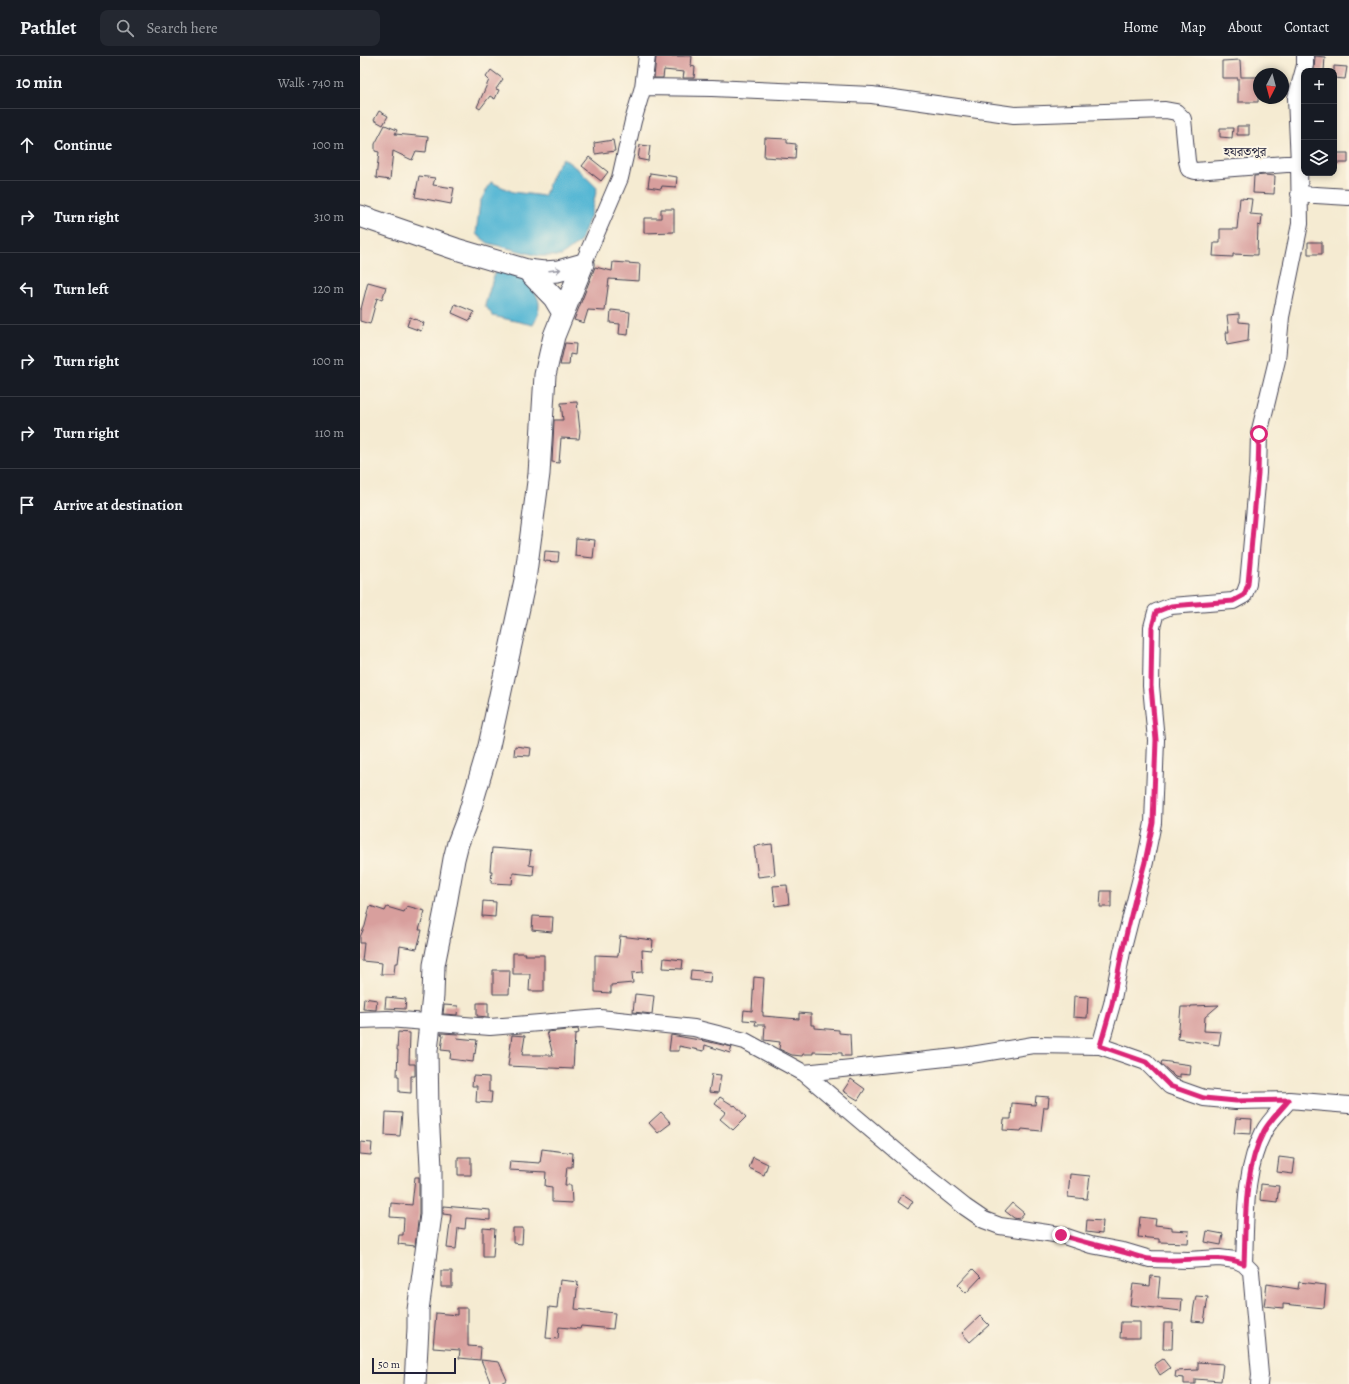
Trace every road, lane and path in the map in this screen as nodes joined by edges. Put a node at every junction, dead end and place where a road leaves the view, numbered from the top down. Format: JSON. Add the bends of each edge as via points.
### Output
{"nodes":[{"id":1,"x":647,"y":56,"type":"edge"},
{"id":2,"x":1305,"y":56,"type":"edge"},
{"id":3,"x":643,"y":87,"type":"junction"},
{"id":4,"x":1299,"y":163,"type":"junction"},
{"id":5,"x":1299,"y":194,"type":"junction"},
{"id":6,"x":1349,"y":197,"type":"edge"},
{"id":7,"x":360,"y":216,"type":"edge"},
{"id":8,"x":583,"y":264,"type":"junction"},
{"id":9,"x":527,"y":270,"type":"junction"},
{"id":10,"x":563,"y":313,"type":"junction"},
{"id":11,"x":360,"y":1020,"type":"edge"},
{"id":12,"x":430,"y":1023,"type":"junction"},
{"id":13,"x":1100,"y":1046,"type":"junction"},
{"id":14,"x":804,"y":1073,"type":"junction"},
{"id":15,"x":1289,"y":1100,"type":"junction"},
{"id":16,"x":1349,"y":1105,"type":"edge"},
{"id":17,"x":1244,"y":1264,"type":"junction"},
{"id":18,"x":415,"y":1384,"type":"edge"},
{"id":19,"x":1259,"y":1384,"type":"edge"}],
"edges":[{"from":1,"to":3,"type":"street"},
{"from":2,"to":4,"type":"street","via":[[1296,98]]},
{"from":3,"to":4,"type":"street","via":[[872,95],[1014,115],[1165,110],[1176,112],[1183,119],[1189,169],[1195,171]]},
{"from":3,"to":8,"type":"street","via":[[620,178]]},
{"from":4,"to":5,"type":"street"},
{"from":5,"to":6,"type":"street"},
{"from":5,"to":13,"type":"street","via":[[1300,224],[1281,317],[1277,360],[1259,434],[1248,584],[1244,595],[1233,601],[1171,606],[1156,612],[1152,627],[1151,686],[1156,740],[1153,823]]},
{"from":7,"to":9,"type":"main road"},
{"from":9,"to":8,"type":"main road","one_way":true,"via":[[558,271]]},
{"from":8,"to":10,"type":"main road"},
{"from":9,"to":10,"type":"main road","via":[[554,298]]},
{"from":10,"to":12,"type":"main road","via":[[554,336],[545,375],[539,474],[525,580],[490,746],[454,859],[434,965]]},
{"from":11,"to":12,"type":"street"},
{"from":12,"to":14,"type":"street","via":[[490,1027],[600,1018],[694,1028],[745,1041]]},
{"from":12,"to":18,"type":"main road","via":[[427,1051],[430,1214],[418,1310]]},
{"from":13,"to":14,"type":"street","via":[[1033,1045],[964,1056]]},
{"from":13,"to":15,"type":"street","via":[[1146,1062],[1170,1086],[1204,1098],[1236,1101]]},
{"from":14,"to":17,"type":"street","via":[[984,1220],[1000,1226],[1061,1235],[1150,1259],[1219,1258],[1236,1260]]},
{"from":15,"to":16,"type":"street"},
{"from":15,"to":17,"type":"street","via":[[1264,1130],[1252,1162],[1247,1197]]},
{"from":17,"to":19,"type":"street","via":[[1251,1271]]}]}
